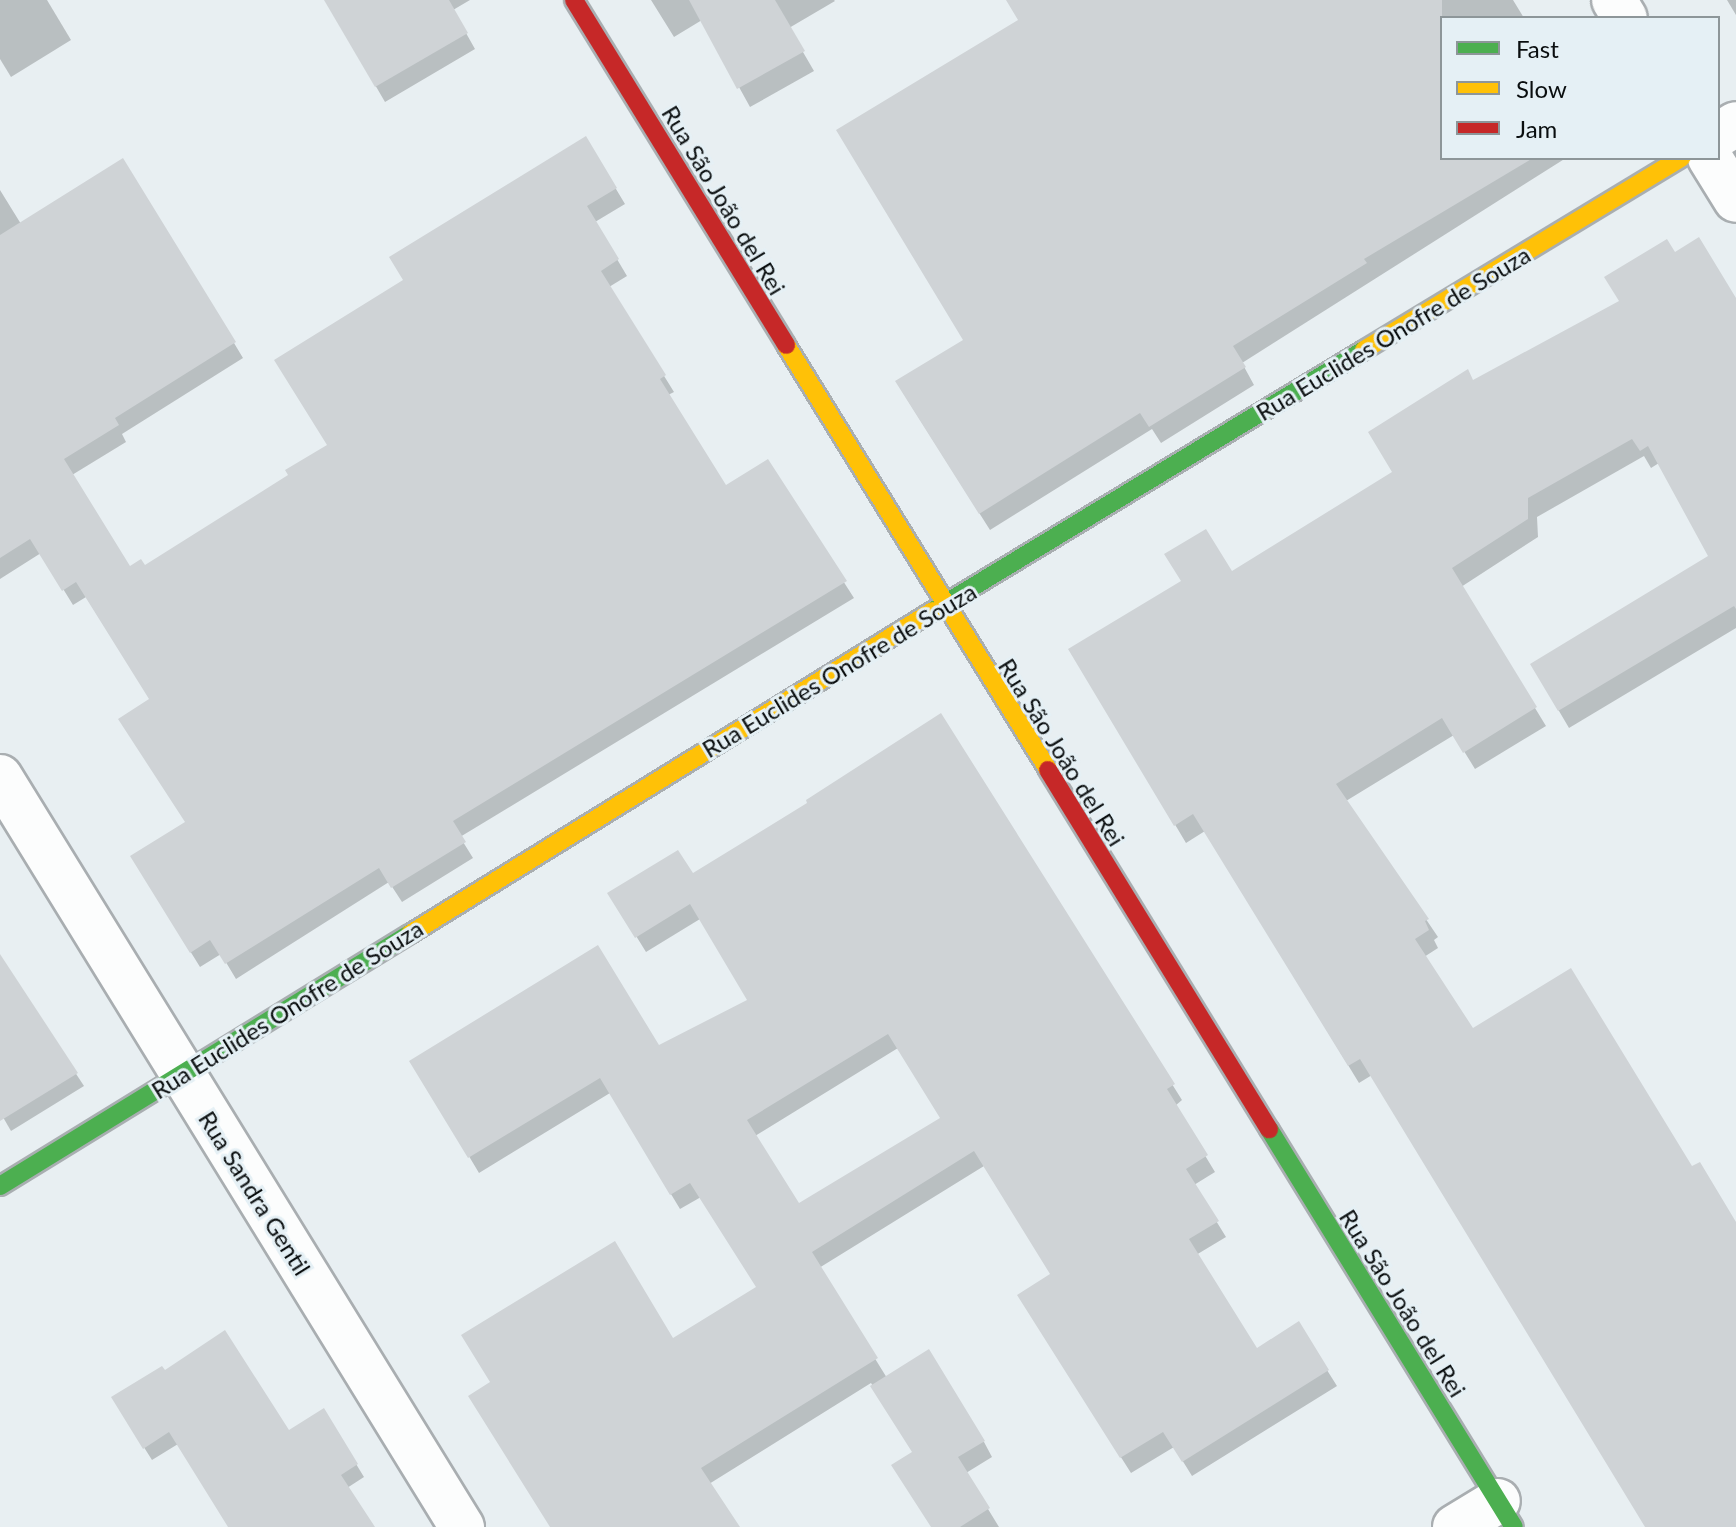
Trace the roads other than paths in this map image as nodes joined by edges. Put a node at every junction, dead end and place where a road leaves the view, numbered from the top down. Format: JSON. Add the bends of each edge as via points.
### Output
{"nodes":[{"id":1,"x":574,"y":0,"type":"edge"},
{"id":2,"x":1678,"y":160,"type":"edge"},
{"id":3,"x":1711,"y":160,"type":"edge"},
{"id":4,"x":1736,"y":200,"type":"edge"},
{"id":5,"x":943,"y":605,"type":"junction"},
{"id":6,"x":0,"y":777,"type":"edge"},
{"id":7,"x":181,"y":1074,"type":"junction"},
{"id":8,"x":0,"y":1186,"type":"edge"},
{"id":9,"x":1506,"y":1514,"type":"edge"},
{"id":10,"x":462,"y":1527,"type":"edge"},
{"id":11,"x":1455,"y":1527,"type":"edge"}],
"edges":[{"from":1,"to":5,"type":"street","name":"Rua São João del Rei"},
{"from":2,"to":5,"type":"street","name":"Rua Euclides Onofre de Souza"},
{"from":3,"to":4,"type":"street"},
{"from":5,"to":7,"type":"street","name":"Rua Euclides Onofre de Souza"},
{"from":5,"to":9,"type":"street","name":"Rua São João del Rei"},
{"from":6,"to":7,"type":"street","name":"Rua Sandra Gentil"},
{"from":7,"to":8,"type":"street","name":"Rua Euclides Onofre de Souza"},
{"from":7,"to":10,"type":"street","name":"Rua Sandra Gentil"},
{"from":9,"to":11,"type":"street"}]}
